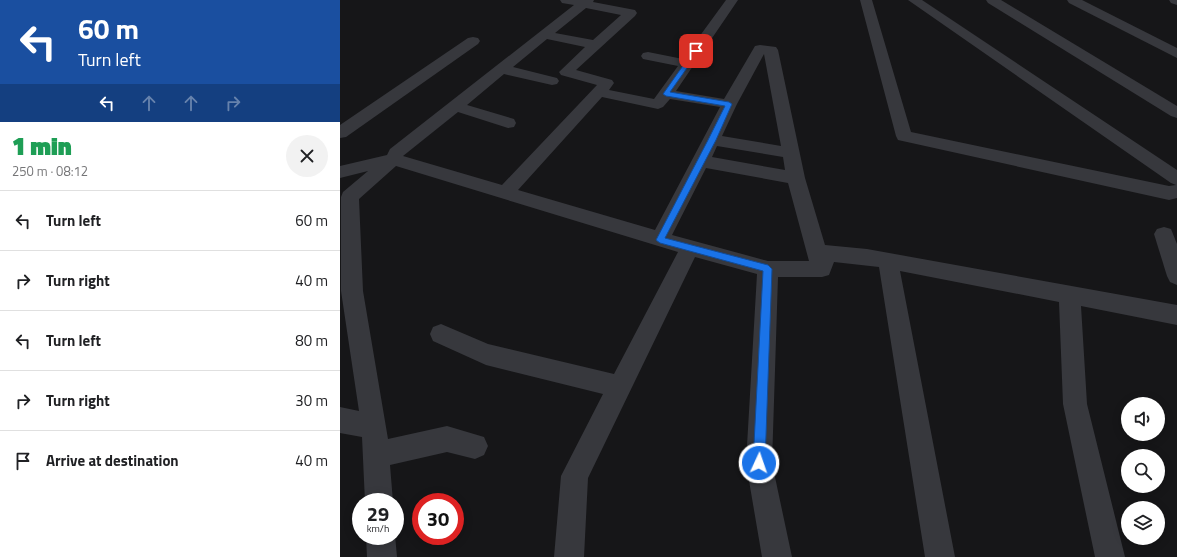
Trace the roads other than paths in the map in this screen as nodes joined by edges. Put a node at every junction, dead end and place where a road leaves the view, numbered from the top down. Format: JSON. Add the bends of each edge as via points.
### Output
{"nodes":[{"id":1,"x":566,"y":0,"type":"edge"},
{"id":2,"x":732,"y":0,"type":"edge"},
{"id":3,"x":866,"y":0,"type":"edge"},
{"id":4,"x":914,"y":0,"type":"edge"},
{"id":5,"x":992,"y":0,"type":"edge"},
{"id":6,"x":1073,"y":0,"type":"edge"},
{"id":7,"x":585,"y":2,"type":"edge"},
{"id":8,"x":1104,"y":2,"type":"dead end"},
{"id":9,"x":1087,"y":8,"type":"junction"},
{"id":10,"x":545,"y":34,"type":"junction"},
{"id":11,"x":473,"y":41,"type":"dead end"},
{"id":12,"x":596,"y":45,"type":"junction"},
{"id":13,"x":1177,"y":54,"type":"edge"},
{"id":14,"x":648,"y":56,"type":"dead end"},
{"id":15,"x":687,"y":64,"type":"junction"},
{"id":16,"x":501,"y":69,"type":"junction"},
{"id":17,"x":552,"y":81,"type":"dead end"},
{"id":18,"x":598,"y":92,"type":"junction"},
{"id":19,"x":666,"y":94,"type":"junction"},
{"id":20,"x":729,"y":104,"type":"junction"},
{"id":21,"x":455,"y":106,"type":"junction"},
{"id":22,"x":1177,"y":113,"type":"edge"},
{"id":23,"x":508,"y":123,"type":"dead end"},
{"id":24,"x":340,"y":133,"type":"edge"},
{"id":25,"x":712,"y":140,"type":"junction"},
{"id":26,"x":791,"y":152,"type":"junction"},
{"id":27,"x":393,"y":159,"type":"junction"},
{"id":28,"x":701,"y":161,"type":"junction"},
{"id":29,"x":340,"y":172,"type":"edge"},
{"id":30,"x":796,"y":178,"type":"junction"},
{"id":31,"x":1177,"y":179,"type":"edge"},
{"id":32,"x":345,"y":191,"type":"edge"},
{"id":33,"x":1177,"y":191,"type":"edge"},
{"id":34,"x":505,"y":193,"type":"junction"},
{"id":35,"x":1164,"y":234,"type":"dead end"},
{"id":36,"x":660,"y":240,"type":"junction"},
{"id":37,"x":690,"y":248,"type":"junction"},
{"id":38,"x":888,"y":261,"type":"junction"},
{"id":39,"x":768,"y":269,"type":"junction"},
{"id":40,"x":822,"y":269,"type":"junction"},
{"id":41,"x":1177,"y":276,"type":"edge"},
{"id":42,"x":1069,"y":295,"type":"junction"},
{"id":43,"x":347,"y":302,"type":"edge"},
{"id":44,"x":1177,"y":316,"type":"edge"},
{"id":45,"x":441,"y":334,"type":"dead end"},
{"id":46,"x":620,"y":387,"type":"junction"},
{"id":47,"x":340,"y":420,"type":"edge"},
{"id":48,"x":374,"y":427,"type":"junction"},
{"id":49,"x":475,"y":446,"type":"dead end"},
{"id":50,"x":376,"y":455,"type":"junction"},
{"id":51,"x":378,"y":493,"type":"edge"},
{"id":52,"x":381,"y":545,"type":"edge"},
{"id":53,"x":382,"y":557,"type":"edge"},
{"id":54,"x":570,"y":557,"type":"edge"},
{"id":55,"x":777,"y":557,"type":"edge"},
{"id":56,"x":940,"y":557,"type":"edge"},
{"id":57,"x":1110,"y":557,"type":"edge"}],
"edges":[{"from":1,"to":7,"type":"street"},
{"from":2,"to":15,"type":"street"},
{"from":3,"to":33,"type":"street","via":[[904,136],[1169,193]]},
{"from":4,"to":31,"type":"street"},
{"from":5,"to":22,"type":"street"},
{"from":6,"to":9,"type":"street"},
{"from":7,"to":10,"type":"street"},
{"from":7,"to":12,"type":"street","via":[[631,13]]},
{"from":8,"to":9,"type":"street"},
{"from":9,"to":13,"type":"street"},
{"from":10,"to":12,"type":"street"},
{"from":10,"to":16,"type":"street"},
{"from":11,"to":24,"type":"street"},
{"from":12,"to":18,"type":"street","via":[[566,72],[607,83]]},
{"from":14,"to":15,"type":"street"},
{"from":15,"to":19,"type":"street"},
{"from":16,"to":17,"type":"street"},
{"from":16,"to":21,"type":"street"},
{"from":18,"to":19,"type":"street","via":[[658,104]]},
{"from":18,"to":34,"type":"street"},
{"from":19,"to":20,"type":"street"},
{"from":20,"to":25,"type":"street"},
{"from":20,"to":26,"type":"street","via":[[760,80]]},
{"from":21,"to":23,"type":"street"},
{"from":21,"to":27,"type":"street","via":[[396,153]]},
{"from":25,"to":26,"type":"street"},
{"from":25,"to":28,"type":"street"},
{"from":26,"to":30,"type":"street"},
{"from":27,"to":29,"type":"street"},
{"from":27,"to":32,"type":"street"},
{"from":27,"to":34,"type":"street"},
{"from":28,"to":30,"type":"street"},
{"from":28,"to":36,"type":"street"},
{"from":30,"to":40,"type":"street"},
{"from":32,"to":43,"type":"street","via":[[352,291]]},
{"from":34,"to":36,"type":"street"},
{"from":35,"to":41,"type":"street"},
{"from":36,"to":37,"type":"street"},
{"from":37,"to":39,"type":"street"},
{"from":37,"to":46,"type":"street"},
{"from":38,"to":40,"type":"street","via":[[825,254]]},
{"from":38,"to":42,"type":"street"},
{"from":38,"to":56,"type":"street"},
{"from":39,"to":40,"type":"street"},
{"from":39,"to":55,"type":"street","via":[[759,463]]},
{"from":42,"to":44,"type":"street"},
{"from":42,"to":57,"type":"street","via":[[1075,404]]},
{"from":43,"to":48,"type":"street"},
{"from":45,"to":46,"type":"street","via":[[486,354]]},
{"from":46,"to":54,"type":"street","via":[[575,476]]},
{"from":47,"to":48,"type":"street"},
{"from":48,"to":50,"type":"street"},
{"from":49,"to":50,"type":"street","via":[[447,439]]},
{"from":50,"to":51,"type":"street"},
{"from":52,"to":53,"type":"street"}]}
